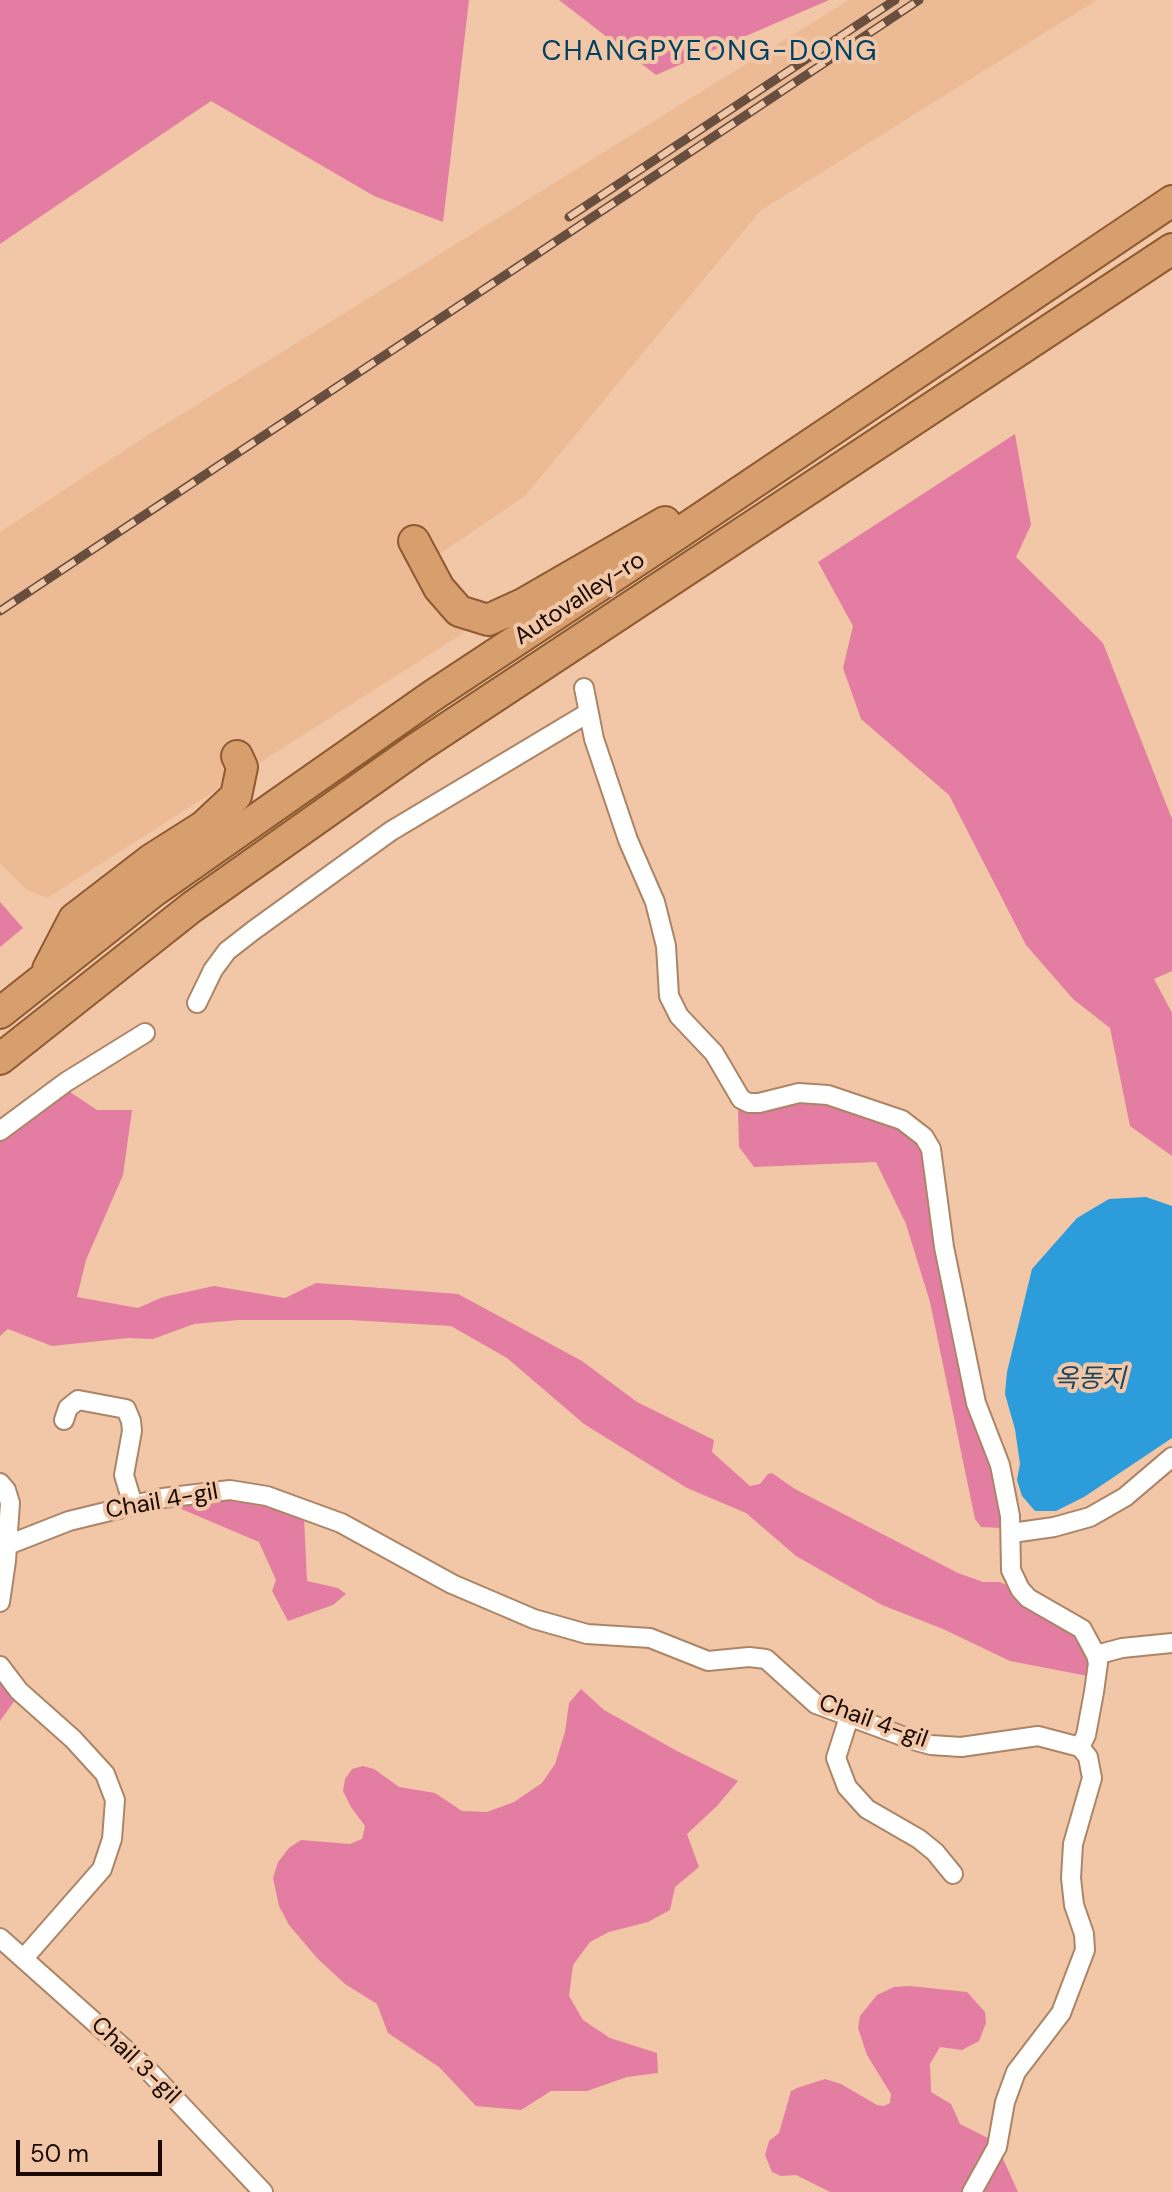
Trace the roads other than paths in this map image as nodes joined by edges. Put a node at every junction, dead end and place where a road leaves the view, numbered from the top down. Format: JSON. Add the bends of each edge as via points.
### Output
{"nodes":[{"id":1,"x":1172,"y":201,"type":"edge"},
{"id":2,"x":1172,"y":249,"type":"edge"},
{"id":3,"x":828,"y":433,"type":"junction"},
{"id":4,"x":414,"y":541,"type":"dead end"},
{"id":5,"x":584,"y":688,"type":"dead end"},
{"id":6,"x":588,"y":713,"type":"junction"},
{"id":7,"x":237,"y":756,"type":"dead end"},
{"id":8,"x":41,"y":981,"type":"junction"},
{"id":9,"x":197,"y":1003,"type":"dead end"},
{"id":10,"x":0,"y":1013,"type":"edge"},
{"id":11,"x":145,"y":1033,"type":"dead end"},
{"id":12,"x":0,"y":1059,"type":"edge"},
{"id":13,"x":0,"y":1131,"type":"edge"},
{"id":14,"x":64,"y":1420,"type":"dead end"},
{"id":15,"x":1172,"y":1457,"type":"edge"},
{"id":16,"x":0,"y":1483,"type":"edge"},
{"id":17,"x":133,"y":1505,"type":"junction"},
{"id":18,"x":1012,"y":1533,"type":"junction"},
{"id":19,"x":4,"y":1547,"type":"edge"},
{"id":20,"x":0,"y":1602,"type":"edge"},
{"id":21,"x":1172,"y":1643,"type":"edge"},
{"id":22,"x":1096,"y":1655,"type":"junction"},
{"id":23,"x":0,"y":1666,"type":"edge"},
{"id":24,"x":849,"y":1717,"type":"junction"},
{"id":25,"x":1080,"y":1747,"type":"junction"},
{"id":26,"x":953,"y":1874,"type":"dead end"},
{"id":27,"x":2,"y":1944,"type":"edge"},
{"id":28,"x":24,"y":1958,"type":"junction"},
{"id":29,"x":263,"y":2192,"type":"edge"},
{"id":30,"x":972,"y":2192,"type":"edge"}],
"edges":[{"from":1,"to":3,"type":"highway","name":"Autovalley-ro"},
{"from":2,"to":12,"type":"highway","name":"Autovalley-ro","via":[[417,748],[192,907]]},
{"from":3,"to":4,"type":"highway","via":[[488,620],[459,611],[439,588]]},
{"from":3,"to":8,"type":"highway","name":"Autovalley-ro","via":[[419,705],[154,891]]},
{"from":5,"to":6,"type":"street"},
{"from":6,"to":9,"type":"street","via":[[391,831],[264,922],[227,951]]},
{"from":6,"to":18,"type":"street","via":[[628,840],[655,902],[666,946],[669,996],[679,1016],[714,1053],[741,1099],[759,1103],[799,1093],[828,1095],[902,1120],[931,1149],[944,1247],[976,1403],[1000,1465]]},
{"from":7,"to":8,"type":"highway","via":[[242,767],[236,796],[204,826],[74,919]]},
{"from":8,"to":10,"type":"highway","name":"Autovalley-ro"},
{"from":11,"to":13,"type":"street"},
{"from":14,"to":17,"type":"street","via":[[78,1400],[126,1409],[132,1431],[124,1475]]},
{"from":15,"to":18,"type":"street","via":[[1125,1497],[1090,1517]]},
{"from":16,"to":19,"type":"street","via":[[10,1503]]},
{"from":17,"to":19,"type":"street","name":"Chail 4-gil","via":[[69,1521]]},
{"from":17,"to":24,"type":"street","name":"Chail 4-gil","via":[[230,1490],[267,1496],[341,1523],[452,1584],[547,1623],[587,1634],[638,1635],[708,1661],[766,1659],[816,1704]]},
{"from":18,"to":22,"type":"street","via":[[1011,1570],[1020,1589],[1082,1629]]},
{"from":19,"to":20,"type":"street"},
{"from":21,"to":22,"type":"street"},
{"from":22,"to":25,"type":"street","via":[[1094,1692]]},
{"from":23,"to":28,"type":"street","via":[[105,1774],[115,1800],[112,1839],[102,1869]]},
{"from":24,"to":25,"type":"street","name":"Chail 4-gil","via":[[947,1747],[1024,1736]]},
{"from":24,"to":26,"type":"street","via":[[836,1758],[847,1787],[867,1809],[935,1852]]},
{"from":25,"to":30,"type":"street","via":[[1092,1778],[1076,1832],[1071,1878],[1085,1950],[1061,2013],[1016,2072],[997,2147]]},
{"from":27,"to":28,"type":"street","name":"Chail 3-gil"},
{"from":28,"to":29,"type":"street","name":"Chail 3-gil","via":[[147,2069]]}]}
